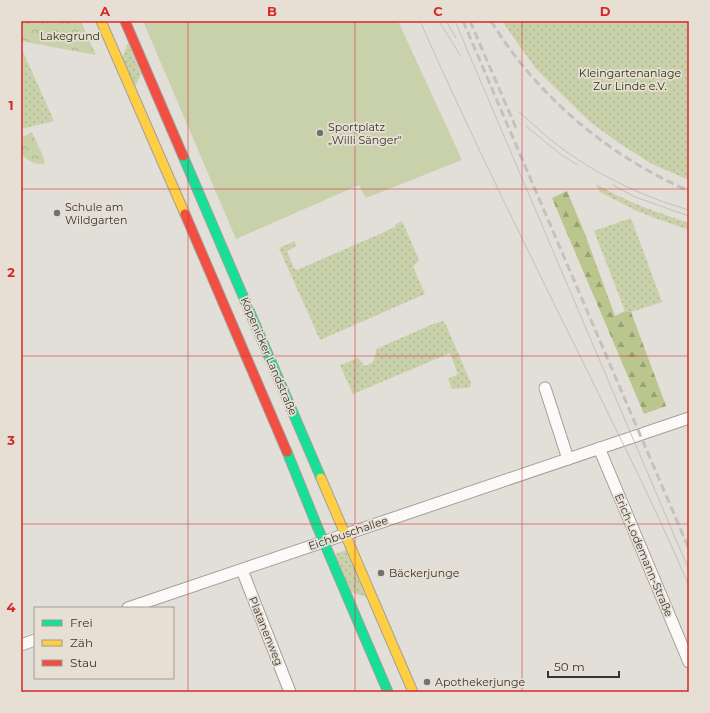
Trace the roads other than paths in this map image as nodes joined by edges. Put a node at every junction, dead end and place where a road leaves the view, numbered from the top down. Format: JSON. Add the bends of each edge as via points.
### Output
{"nodes":[{"id":1,"x":101,"y":21,"type":"edge"},
{"id":2,"x":125,"y":21,"type":"edge"},
{"id":3,"x":545,"y":388,"type":"dead end"},
{"id":4,"x":689,"y":418,"type":"edge"},
{"id":5,"x":599,"y":448,"type":"junction"},
{"id":6,"x":568,"y":459,"type":"junction"},
{"id":7,"x":346,"y":534,"type":"junction"},
{"id":8,"x":324,"y":542,"type":"junction"},
{"id":9,"x":242,"y":570,"type":"junction"},
{"id":10,"x":131,"y":607,"type":"edge"},
{"id":11,"x":34,"y":640,"type":"edge"},
{"id":12,"x":21,"y":644,"type":"edge"},
{"id":13,"x":689,"y":662,"type":"edge"},
{"id":14,"x":290,"y":692,"type":"edge"},
{"id":15,"x":388,"y":692,"type":"edge"},
{"id":16,"x":413,"y":692,"type":"edge"}],
"edges":[{"from":1,"to":8,"type":"main road","name":"Köpenicker Landstraße"},
{"from":2,"to":7,"type":"main road","name":"Köpenicker Landstraße"},
{"from":3,"to":6,"type":"street"},
{"from":4,"to":5,"type":"street","name":"Eichbuschallee"},
{"from":5,"to":6,"type":"street","name":"Eichbuschallee"},
{"from":5,"to":13,"type":"street","name":"Erich-Lodemann-Straße"},
{"from":6,"to":7,"type":"street","name":"Eichbuschallee"},
{"from":7,"to":8,"type":"street","name":"Eichbuschallee"},
{"from":7,"to":16,"type":"main road","name":"Köpenicker Landstraße"},
{"from":8,"to":9,"type":"street","name":"Eichbuschallee"},
{"from":8,"to":15,"type":"main road","name":"Köpenicker Landstraße"},
{"from":9,"to":10,"type":"street","name":"Eichbuschallee"},
{"from":9,"to":14,"type":"street","name":"Platanenweg"},
{"from":11,"to":12,"type":"street"}]}
